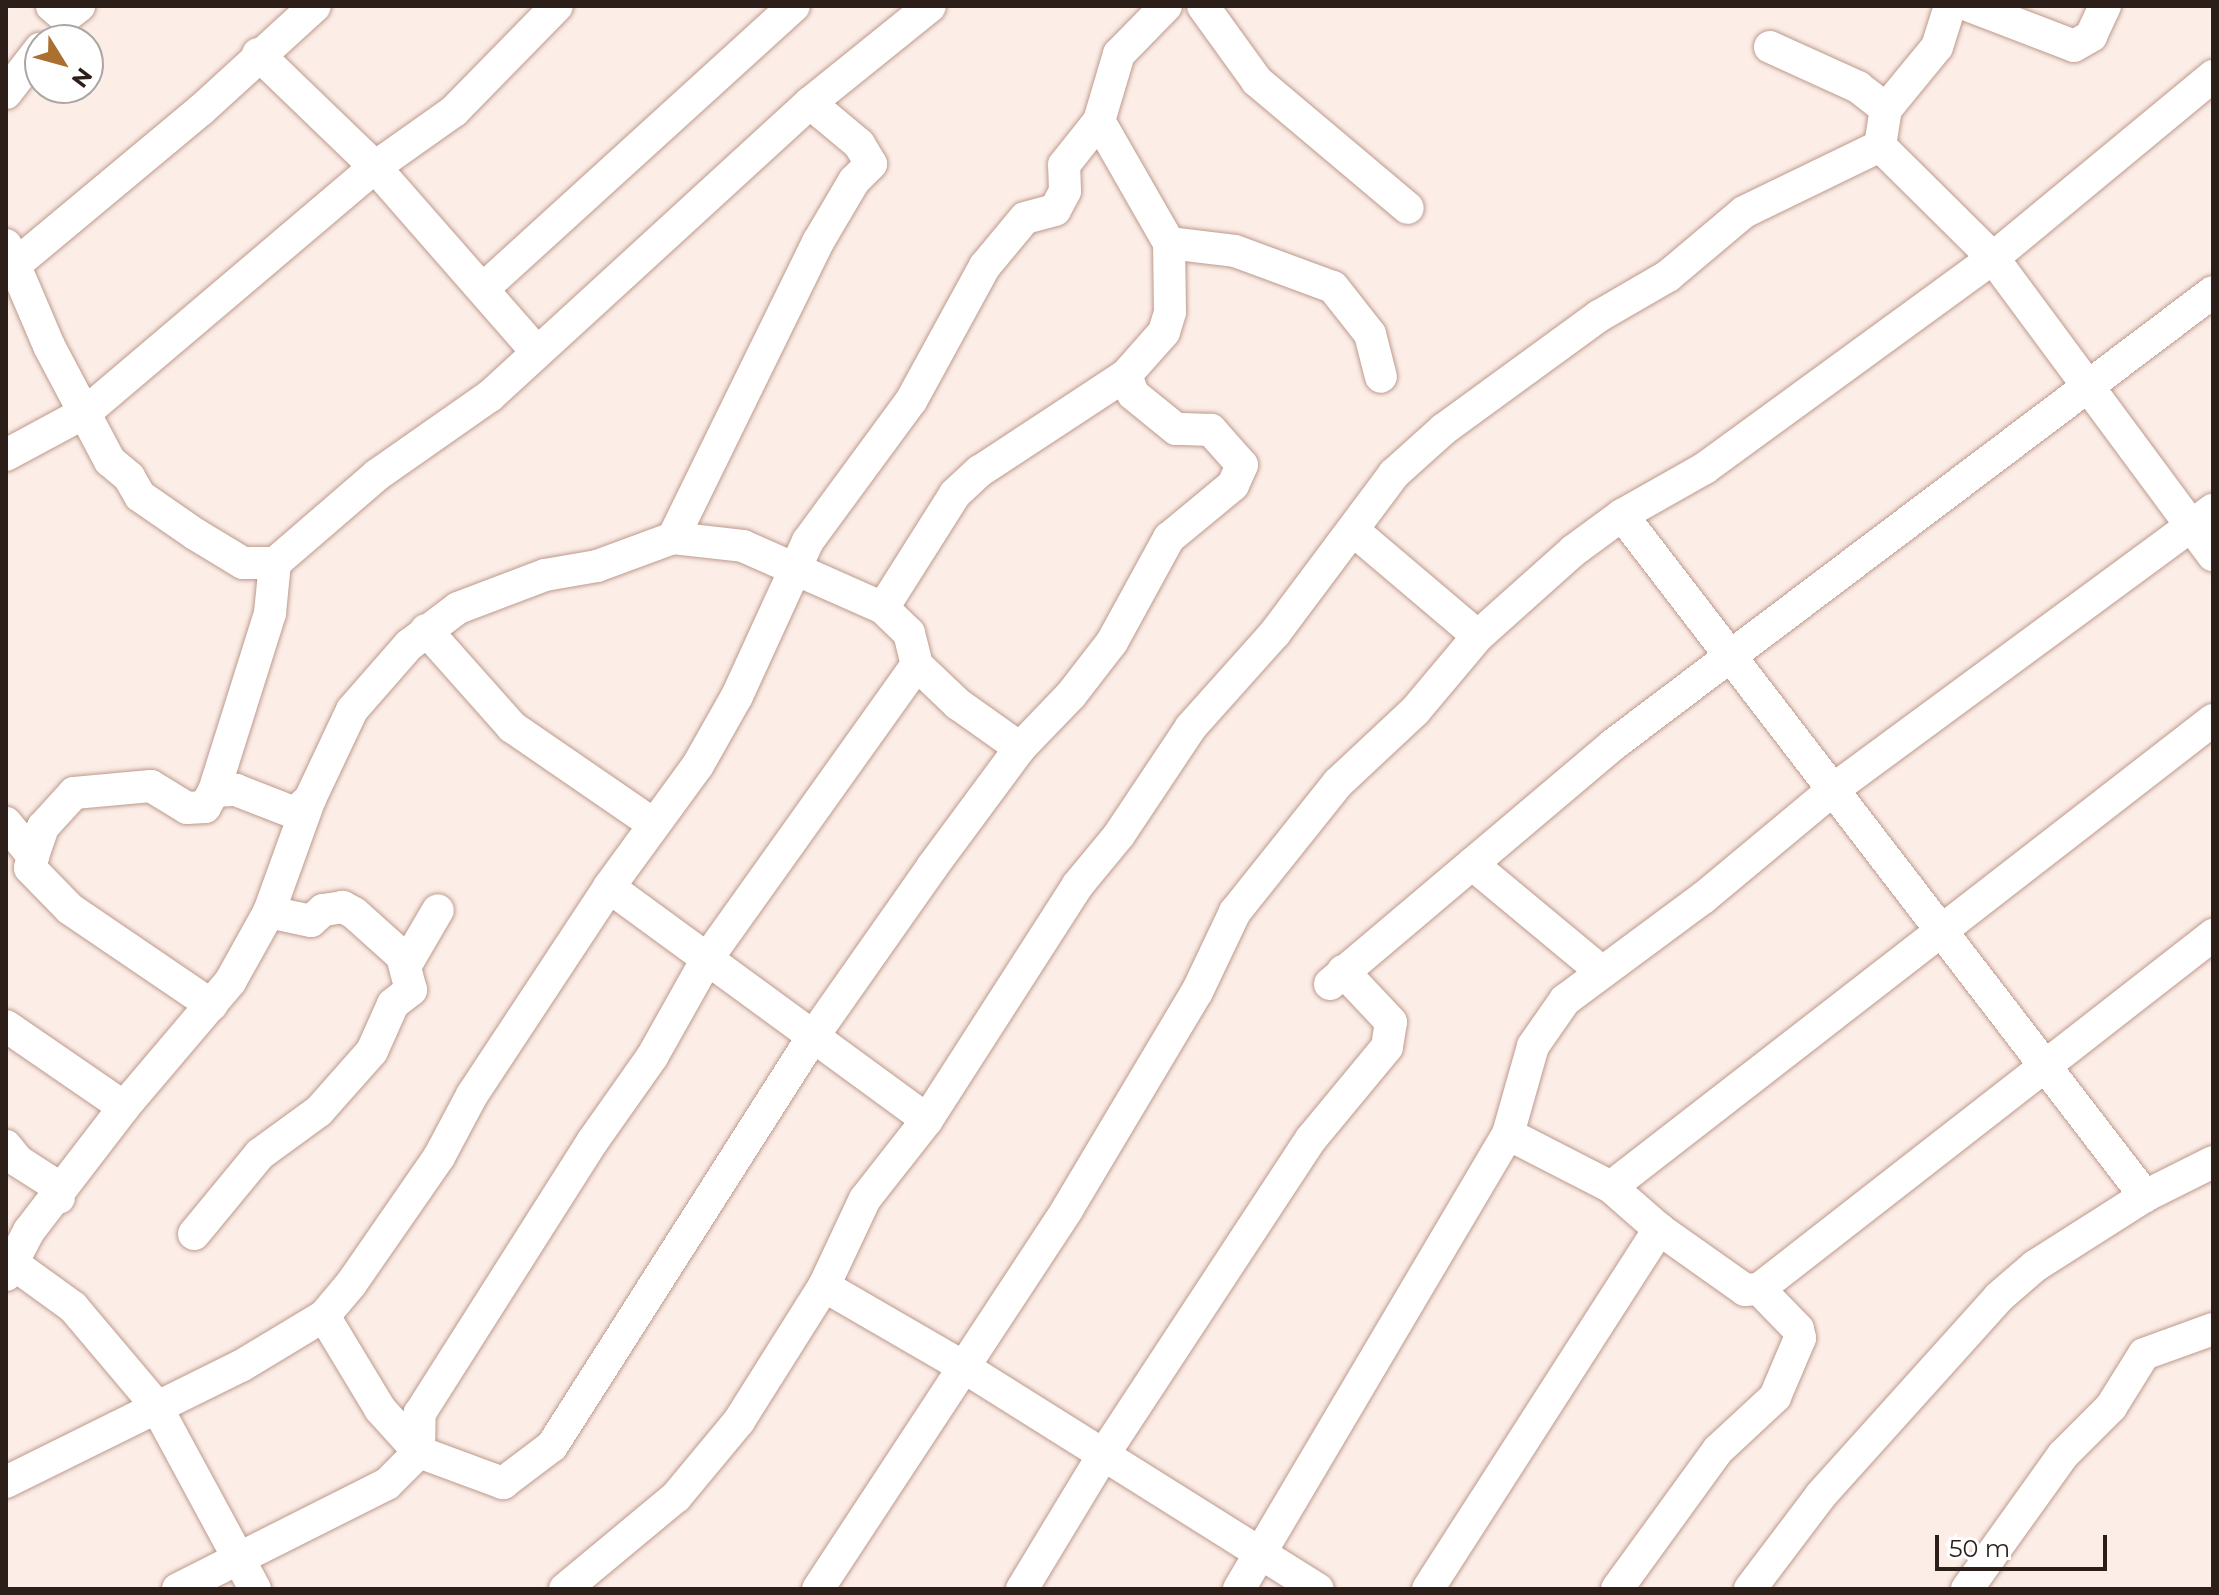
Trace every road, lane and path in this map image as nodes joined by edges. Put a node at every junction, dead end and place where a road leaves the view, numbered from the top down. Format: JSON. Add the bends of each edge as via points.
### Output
{"nodes":[{"id":1,"x":315,"y":6,"type":"edge"},
{"id":2,"x":557,"y":6,"type":"edge"},
{"id":3,"x":794,"y":6,"type":"edge"},
{"id":4,"x":930,"y":6,"type":"edge"},
{"id":5,"x":1166,"y":6,"type":"edge"},
{"id":6,"x":1203,"y":6,"type":"edge"},
{"id":7,"x":1950,"y":6,"type":"edge"},
{"id":8,"x":1970,"y":6,"type":"edge"},
{"id":9,"x":2105,"y":6,"type":"edge"},
{"id":10,"x":1770,"y":47,"type":"dead end"},
{"id":11,"x":258,"y":54,"type":"junction"},
{"id":12,"x":24,"y":70,"type":"edge"},
{"id":13,"x":2213,"y":76,"type":"edge"},
{"id":14,"x":6,"y":93,"type":"edge"},
{"id":15,"x":810,"y":103,"type":"junction"},
{"id":16,"x":1886,"y":109,"type":"junction"},
{"id":17,"x":1099,"y":121,"type":"junction"},
{"id":18,"x":1880,"y":146,"type":"junction"},
{"id":19,"x":375,"y":167,"type":"junction"},
{"id":20,"x":1408,"y":208,"type":"dead end"},
{"id":21,"x":1169,"y":243,"type":"junction"},
{"id":22,"x":11,"y":255,"type":"edge"},
{"id":23,"x":1993,"y":258,"type":"junction"},
{"id":24,"x":484,"y":288,"type":"junction"},
{"id":25,"x":2213,"y":292,"type":"edge"},
{"id":26,"x":537,"y":352,"type":"junction"},
{"id":27,"x":1126,"y":375,"type":"junction"},
{"id":28,"x":1381,"y":377,"type":"dead end"},
{"id":29,"x":2090,"y":389,"type":"junction"},
{"id":30,"x":86,"y":412,"type":"junction"},
{"id":31,"x":6,"y":455,"type":"edge"},
{"id":32,"x":1622,"y":515,"type":"junction"},
{"id":33,"x":2203,"y":519,"type":"edge"},
{"id":34,"x":1354,"y":531,"type":"junction"},
{"id":35,"x":673,"y":538,"type":"junction"},
{"id":36,"x":2213,"y":555,"type":"edge"},
{"id":37,"x":275,"y":563,"type":"junction"},
{"id":38,"x":793,"y":571,"type":"junction"},
{"id":39,"x":883,"y":608,"type":"junction"},
{"id":40,"x":426,"y":630,"type":"junction"},
{"id":41,"x":1478,"y":636,"type":"junction"},
{"id":42,"x":1729,"y":656,"type":"junction"},
{"id":43,"x":917,"y":665,"type":"junction"},
{"id":44,"x":2213,"y":720,"type":"edge"},
{"id":45,"x":1020,"y":748,"type":"junction"},
{"id":46,"x":1834,"y":789,"type":"junction"},
{"id":47,"x":214,"y":791,"type":"junction"},
{"id":48,"x":310,"y":799,"type":"junction"},
{"id":49,"x":6,"y":823,"type":"edge"},
{"id":50,"x":653,"y":824,"type":"junction"},
{"id":51,"x":33,"y":856,"type":"junction"},
{"id":52,"x":1472,"y":864,"type":"junction"},
{"id":53,"x":609,"y":887,"type":"junction"},
{"id":54,"x":438,"y":910,"type":"dead end"},
{"id":55,"x":269,"y":912,"type":"junction"},
{"id":56,"x":1943,"y":930,"type":"junction"},
{"id":57,"x":2213,"y":935,"type":"edge"},
{"id":58,"x":707,"y":959,"type":"junction"},
{"id":59,"x":407,"y":963,"type":"junction"},
{"id":60,"x":1602,"y":972,"type":"junction"},
{"id":61,"x":211,"y":1005,"type":"junction"},
{"id":62,"x":6,"y":1026,"type":"edge"},
{"id":63,"x":812,"y":1038,"type":"junction"},
{"id":64,"x":2047,"y":1064,"type":"junction"},
{"id":65,"x":124,"y":1107,"type":"junction"},
{"id":66,"x":927,"y":1120,"type":"junction"},
{"id":67,"x":1508,"y":1134,"type":"junction"},
{"id":68,"x":6,"y":1146,"type":"edge"},
{"id":69,"x":2213,"y":1162,"type":"edge"},
{"id":70,"x":1611,"y":1187,"type":"junction"},
{"id":71,"x":2145,"y":1196,"type":"junction"},
{"id":72,"x":59,"y":1198,"type":"junction"},
{"id":73,"x":1659,"y":1229,"type":"junction"},
{"id":74,"x":194,"y":1234,"type":"dead end"},
{"id":75,"x":10,"y":1270,"type":"edge"},
{"id":76,"x":824,"y":1286,"type":"junction"},
{"id":77,"x":1759,"y":1289,"type":"junction"},
{"id":78,"x":324,"y":1316,"type":"junction"},
{"id":79,"x":2213,"y":1329,"type":"edge"},
{"id":80,"x":962,"y":1366,"type":"junction"},
{"id":81,"x":155,"y":1404,"type":"junction"},
{"id":82,"x":419,"y":1452,"type":"junction"},
{"id":83,"x":1102,"y":1457,"type":"junction"},
{"id":84,"x":6,"y":1482,"type":"edge"},
{"id":85,"x":1262,"y":1554,"type":"junction"},
{"id":86,"x":238,"y":1557,"type":"junction"},
{"id":87,"x":178,"y":1589,"type":"edge"},
{"id":88,"x":255,"y":1589,"type":"edge"},
{"id":89,"x":565,"y":1589,"type":"edge"},
{"id":90,"x":818,"y":1589,"type":"edge"},
{"id":91,"x":1022,"y":1589,"type":"edge"},
{"id":92,"x":1239,"y":1589,"type":"edge"},
{"id":93,"x":1318,"y":1589,"type":"edge"},
{"id":94,"x":1428,"y":1589,"type":"edge"},
{"id":95,"x":1617,"y":1589,"type":"edge"},
{"id":96,"x":1750,"y":1589,"type":"edge"},
{"id":97,"x":1967,"y":1589,"type":"edge"}],
"edges":[{"from":1,"to":11,"type":"street"},
{"from":2,"to":19,"type":"street","via":[[454,111]]},
{"from":3,"to":24,"type":"street"},
{"from":4,"to":15,"type":"street"},
{"from":5,"to":17,"type":"street","via":[[1119,54]]},
{"from":6,"to":20,"type":"street","via":[[1257,81]]},
{"from":7,"to":16,"type":"street","via":[[1937,47]]},
{"from":8,"to":9,"type":"street","via":[[2074,46],[2091,36]]},
{"from":10,"to":16,"type":"street","via":[[1858,87]]},
{"from":11,"to":19,"type":"street"},
{"from":11,"to":22,"type":"street","via":[[201,110]]},
{"from":12,"to":14,"type":"street"},
{"from":13,"to":23,"type":"street"},
{"from":15,"to":26,"type":"street"},
{"from":15,"to":35,"type":"street","via":[[859,144],[871,164],[854,181],[818,242]]},
{"from":16,"to":18,"type":"street"},
{"from":17,"to":21,"type":"street"},
{"from":17,"to":38,"type":"street","via":[[1064,165],[1065,191],[1055,210],[1025,218],[1006,235],[961,304],[911,401],[842,489]]},
{"from":18,"to":23,"type":"street"},
{"from":18,"to":34,"type":"street","via":[[1744,212],[1668,276],[1599,316],[1514,377],[1417,451]]},
{"from":19,"to":24,"type":"street"},
{"from":19,"to":30,"type":"street"},
{"from":21,"to":27,"type":"street","via":[[1170,312],[1164,332]]},
{"from":21,"to":28,"type":"street","via":[[1235,251],[1333,287],[1370,334]]},
{"from":22,"to":30,"type":"street","via":[[49,346]]},
{"from":23,"to":29,"type":"street"},
{"from":23,"to":32,"type":"street","via":[[1705,468]]},
{"from":24,"to":26,"type":"street"},
{"from":25,"to":29,"type":"street"},
{"from":26,"to":37,"type":"street","via":[[490,396],[377,475]]},
{"from":27,"to":39,"type":"street","via":[[980,471],[955,494]]},
{"from":27,"to":45,"type":"street","via":[[1145,406],[1176,429],[1211,430],[1242,465],[1233,485],[1169,538],[1112,642]]},
{"from":29,"to":33,"type":"street"},
{"from":29,"to":42,"type":"street"},
{"from":30,"to":31,"type":"street"},
{"from":30,"to":37,"type":"street","via":[[110,461],[129,477],[140,496],[243,563]]},
{"from":32,"to":41,"type":"street","via":[[1522,592]]},
{"from":32,"to":42,"type":"street"},
{"from":33,"to":36,"type":"street"},
{"from":33,"to":46,"type":"street"},
{"from":34,"to":41,"type":"street"},
{"from":34,"to":66,"type":"street","via":[[1275,633],[1191,727],[1119,835],[1077,886]]},
{"from":35,"to":38,"type":"street","via":[[743,546]]},
{"from":35,"to":40,"type":"street","via":[[597,566],[497,591]]},
{"from":37,"to":47,"type":"street","via":[[270,613]]},
{"from":38,"to":39,"type":"street"},
{"from":38,"to":50,"type":"street","via":[[737,696],[698,765]]},
{"from":39,"to":43,"type":"street","via":[[909,633]]},
{"from":40,"to":48,"type":"street","via":[[352,710]]},
{"from":40,"to":50,"type":"street","via":[[512,727]]},
{"from":41,"to":80,"type":"street","via":[[1415,711],[1338,783],[1235,912],[1197,992],[1068,1208]]},
{"from":42,"to":46,"type":"street"},
{"from":42,"to":52,"type":"street"},
{"from":43,"to":45,"type":"street","via":[[958,704]]},
{"from":43,"to":58,"type":"street"},
{"from":44,"to":56,"type":"street"},
{"from":45,"to":63,"type":"street"},
{"from":46,"to":56,"type":"street"},
{"from":46,"to":60,"type":"street","via":[[1703,898]]},
{"from":47,"to":48,"type":"street","via":[[236,790],[295,813]]},
{"from":47,"to":51,"type":"street","via":[[205,807],[187,808],[151,786],[74,793],[43,827]]},
{"from":48,"to":55,"type":"street"},
{"from":49,"to":51,"type":"street"},
{"from":50,"to":53,"type":"street"},
{"from":51,"to":61,"type":"street","via":[[30,868],[70,909]]},
{"from":52,"to":60,"type":"street"},
{"from":52,"to":83,"type":"street","via":[[1337,977],[1391,1022],[1387,1047],[1311,1139]]},
{"from":53,"to":58,"type":"street"},
{"from":53,"to":78,"type":"street","via":[[472,1095],[439,1157]]},
{"from":54,"to":59,"type":"street"},
{"from":55,"to":59,"type":"street","via":[[311,921],[323,910],[343,907]]},
{"from":55,"to":61,"type":"street"},
{"from":56,"to":64,"type":"street"},
{"from":56,"to":70,"type":"street"},
{"from":57,"to":64,"type":"street"},
{"from":58,"to":63,"type":"street"},
{"from":58,"to":82,"type":"street","via":[[652,1057],[420,1413]]},
{"from":59,"to":74,"type":"street","via":[[411,990],[393,1004],[372,1051],[319,1111],[260,1154]]},
{"from":60,"to":67,"type":"street","via":[[1565,1000],[1533,1046]]},
{"from":61,"to":65,"type":"street"},
{"from":62,"to":65,"type":"street"},
{"from":63,"to":66,"type":"street"},
{"from":63,"to":82,"type":"street","via":[[552,1446],[503,1483]]},
{"from":64,"to":71,"type":"street"},
{"from":64,"to":77,"type":"street"},
{"from":65,"to":72,"type":"street"},
{"from":66,"to":76,"type":"street","via":[[865,1199]]},
{"from":67,"to":70,"type":"street"},
{"from":67,"to":85,"type":"street"},
{"from":68,"to":72,"type":"street","via":[[18,1161],[57,1186]]},
{"from":69,"to":71,"type":"street"},
{"from":70,"to":73,"type":"street"},
{"from":71,"to":96,"type":"street","via":[[2035,1266],[1999,1297],[1821,1495]]},
{"from":72,"to":75,"type":"street","via":[[29,1231]]},
{"from":73,"to":77,"type":"street","via":[[1745,1290]]},
{"from":73,"to":94,"type":"street"},
{"from":75,"to":81,"type":"street","via":[[73,1307]]},
{"from":76,"to":80,"type":"street"},
{"from":76,"to":89,"type":"street","via":[[739,1421],[676,1497]]},
{"from":77,"to":95,"type":"street","via":[[1798,1329],[1800,1338],[1775,1397],[1718,1450]]},
{"from":78,"to":81,"type":"street","via":[[241,1366]]},
{"from":78,"to":82,"type":"street","via":[[380,1409]]},
{"from":79,"to":97,"type":"street","via":[[2144,1354],[2111,1407],[2063,1455]]},
{"from":80,"to":83,"type":"street"},
{"from":80,"to":90,"type":"street"},
{"from":81,"to":84,"type":"street"},
{"from":81,"to":86,"type":"street"},
{"from":82,"to":86,"type":"street","via":[[387,1484]]},
{"from":83,"to":85,"type":"street"},
{"from":83,"to":91,"type":"street"},
{"from":85,"to":92,"type":"street"},
{"from":85,"to":93,"type":"street"},
{"from":86,"to":87,"type":"street"},
{"from":86,"to":88,"type":"street"}]}
